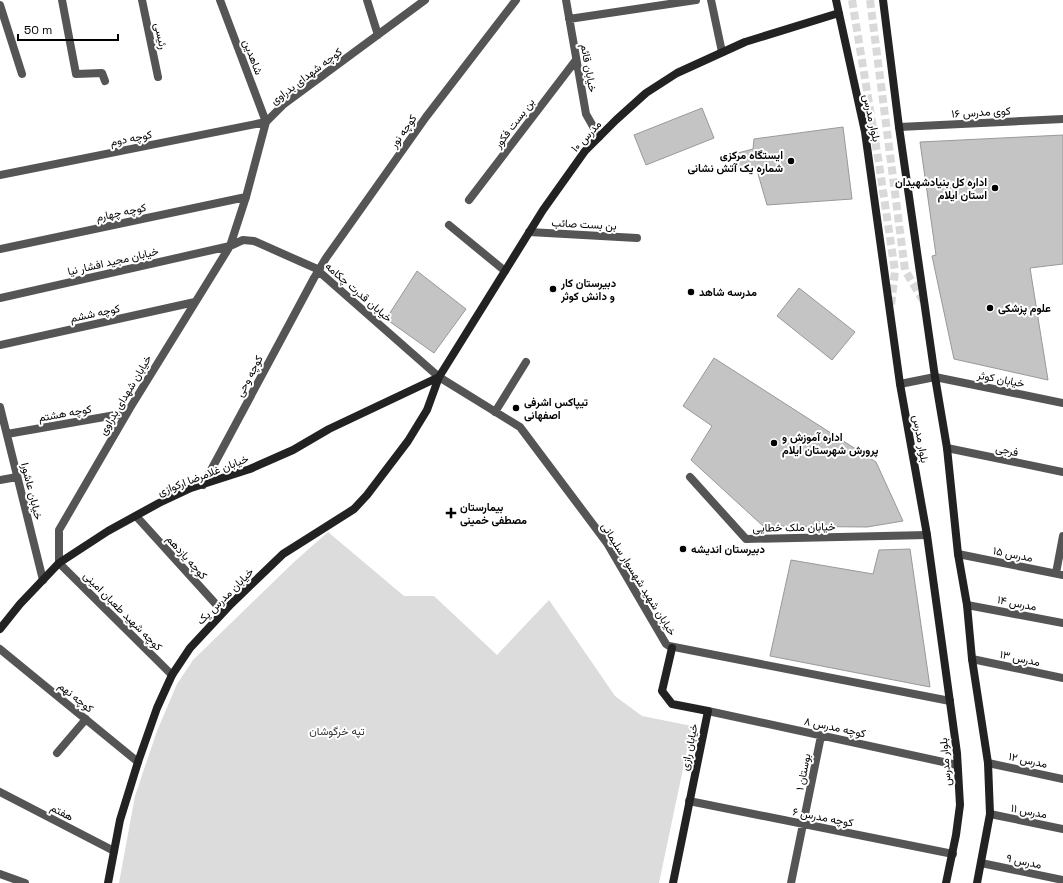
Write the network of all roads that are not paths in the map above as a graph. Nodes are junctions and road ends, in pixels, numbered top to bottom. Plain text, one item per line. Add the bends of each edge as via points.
1 (62, 0) edge
2 (142, 0) edge
3 (220, 0) edge
4 (367, 0) edge
5 (425, 0) edge
6 (516, 0) edge
7 (566, 0) edge
8 (696, 0) edge
9 (711, 0) edge
10 (836, 0) edge
11 (883, 0) edge
12 (0, 5) edge
13 (839, 13) junction
14 (569, 19) junction
15 (378, 35) junction
16 (722, 52) junction
17 (576, 60) junction
18 (22, 74) dead end
19 (158, 77) dead end
20 (105, 81) dead end
21 (1063, 119) edge
22 (266, 122) junction
23 (899, 127) junction
24 (599, 137) junction
25 (0, 175) edge
26 (246, 197) junction
27 (469, 200) dead end
28 (449, 225) dead end
29 (529, 232) junction
30 (637, 238) dead end
31 (230, 246) junction
32 (0, 248) edge
33 (319, 271) junction
34 (505, 271) junction
35 (314, 278) joint
36 (0, 298) edge
37 (195, 302) junction
38 (0, 344) edge
39 (526, 362) dead end
40 (439, 377) junction
41 (935, 377) junction
42 (900, 384) junction
43 (1063, 403) edge
44 (0, 407) edge
45 (495, 412) junction
46 (127, 413) junction
47 (1, 416) edge
48 (7, 434) junction
49 (947, 448) junction
50 (1063, 472) edge
51 (17, 477) junction
52 (690, 477) dead end
53 (0, 480) edge
54 (203, 484) junction
55 (136, 516) junction
56 (926, 535) junction
57 (1063, 536) edge
58 (958, 554) junction
59 (59, 563) junction
60 (1059, 574) edge
61 (43, 580) junction
62 (967, 605) junction
63 (223, 612) junction
64 (1063, 623) edge
65 (0, 629) edge
66 (672, 648) junction
67 (0, 649) edge
68 (972, 659) junction
69 (172, 675) junction
70 (1063, 678) edge
71 (950, 701) junction
72 (708, 711) junction
73 (86, 719) junction
74 (821, 736) junction
75 (57, 752) dead end
76 (138, 762) junction
77 (988, 763) junction
78 (958, 765) junction
79 (1063, 779) edge
80 (0, 792) edge
81 (689, 801) junction
82 (990, 814) junction
83 (804, 824) junction
84 (1063, 829) edge
85 (114, 851) junction
86 (953, 854) junction
87 (981, 863) junction
88 (0, 874) edge
89 (1063, 880) edge
90 (26, 883) edge
91 (108, 883) edge
92 (672, 883) edge
93 (792, 883) edge
94 (946, 883) edge
95 (978, 883) edge

1 - 20 street via 76,74 102,73
2 - 19 street, رئیسی
3 - 22 street, شاهدین
4 - 15 street
5 - 15 street, کوچه شهدای بدراوی
6 - 33 street, کوچه نور via 426,118
7 - 14 street, خیابان قائم
8 - 14 street
9 - 16 street
10 - 13 street, بلوار مدرس
11 - 23 street
12 - 18 street
13 - 16 street, مدرس ۱۰ via 744,42
13 - 42 street, بلوار مدرس via 865,132
14 - 17 street, خیابان قائم
15 - 22 street, کوچه شهدای بدراوی via 284,104
16 - 24 street, مدرس ۱۰ via 677,73 646,93
17 - 24 street, خیابان قائم via 586,114
17 - 27 street, بن بست فکور
21 - 23 street, کوی مدرس ۱۶
22 - 25 street, کوچه دوم
22 - 26 street
23 - 41 street
24 - 29 street, مدرس ۱۰ via 585,151
26 - 31 street
26 - 32 street, کوچه چهارم
28 - 34 street
29 - 30 street, بن بست صائب
29 - 34 street, مدرس ۱۰
31 - 33 street, خیابان قدرت چکامه via 243,240 254,241
31 - 36 street, خیابان مجید افشار نیا
31 - 37 street, خیابان شهدای بدراوی
33 - 35 street, کوچه نور
33 - 40 street, خیابان قدرت چکامه
34 - 40 street, مدرس ۱۰
35 - 54 street, کوچه وحی
37 - 38 street, کوچه ششم
37 - 46 street, خیابان شهدای بدراوی
39 - 45 street
40 - 45 street, خیابان شهید شهسوار سلیمانی
40 - 54 street, خیابان غلامرضا ارکوازی via 329,429 292,450 250,469
40 - 63 street, خیابان مدرس یک via 428,410 367,495 354,509 283,554
41 - 42 street
41 - 43 street, خیابان کوثر
41 - 49 street
42 - 56 street, بلوار مدرس
44 - 47 street, خیابان عاشورا
45 - 66 street, خیابان شهید شهسوار سلیمانی via 520,427 607,543 666,644
46 - 48 street, کوچه هشتم
46 - 59 street, خیابان شهدای بدراوی via 59,530
47 - 48 street, خیابان عاشورا
48 - 51 street, خیابان عاشورا
49 - 50 street, فرجی
49 - 58 street
51 - 53 street
51 - 61 street, خیابان عاشورا
52 - 56 street, خیابان ملک خطایی via 746,539
54 - 55 street, خیابان غلامرضا ارکوازی
55 - 59 street, خیابان غلامرضا ارکوازی
55 - 63 street, کوچه یازدهم
56 - 71 street, بلوار مدرس
57 - 60 street
58 - 60 street, مدرس ۱۵
58 - 62 street
59 - 61 street, خیابان غلامرضا ارکوازی
59 - 69 street, کوچه شهید طعبان امینی
61 - 65 street, خیابان غلامرضا ارکوازی
62 - 64 street, مدرس ۱۴
62 - 68 street
63 - 69 street, خیابان مدرس یک via 190,648
66 - 71 street, خیابان شهید شهسوار سلیمانی
66 - 72 street, خیابان رازی via 662,691 672,704
67 - 73 street, کوچه نهم
68 - 70 street, مدرس ۱۳
68 - 77 street
69 - 76 street, خیابان مدرس یک
71 - 78 street, بلوار مدرس
72 - 74 street, کوچه مدرس ۸
72 - 81 street, خیابان رازی
73 - 75 street
73 - 76 street, کوچه نهم
74 - 78 street, کوچه مدرس ۸
74 - 83 street, بوستان ۱
76 - 85 street, خیابان مدرس یک via 120,820
77 - 79 street, مدرس ۱۲
77 - 82 street
78 - 86 street, بلوار مدرس via 960,805
80 - 85 street, هفتم
81 - 83 street, کوچه مدرس ۶
81 - 92 street, خیابان رازی
82 - 84 street, مدرس ۱۱
82 - 87 street
83 - 86 street, کوچه مدرس ۶
83 - 93 street, بوستان ۱
85 - 91 street, خیابان مدرس یک
86 - 94 street, بلوار مدرس
87 - 89 street, مدرس ۹
87 - 95 street
88 - 90 street

